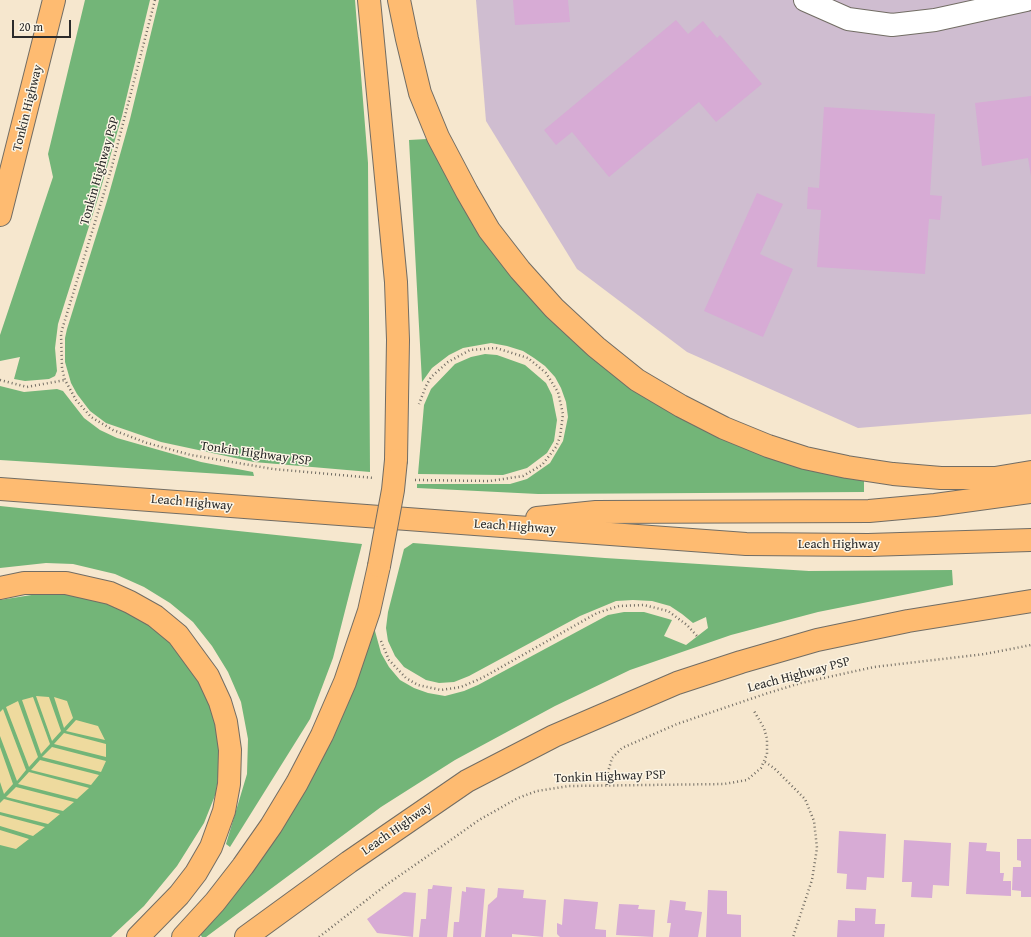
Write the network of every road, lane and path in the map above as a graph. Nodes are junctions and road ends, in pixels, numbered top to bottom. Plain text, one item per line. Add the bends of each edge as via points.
1 (54, 0) edge
2 (155, 0) edge
3 (369, 0) edge
4 (399, 0) edge
5 (805, 0) edge
6 (1026, 0) edge
7 (0, 215) edge
8 (0, 380) edge
9 (65, 380) junction
10 (419, 405) dead end
11 (1031, 472) edge
12 (382, 478) dead end
13 (410, 480) dead end
14 (0, 489) edge
15 (1031, 492) edge
16 (474, 524) junction
17 (1031, 540) edge
18 (0, 588) edge
19 (1031, 600) edge
20 (697, 636) dead end
21 (380, 637) dead end
22 (1031, 645) edge
23 (754, 711) dead end
24 (764, 762) junction
25 (607, 785) junction
26 (349, 862) junction
27 (138, 937) edge
28 (183, 937) edge
29 (246, 937) edge
30 (271, 937) edge
31 (318, 937) edge
32 (793, 937) edge

1 - 7 highway, Tonkin Highway
2 - 9 path, Tonkin Highway PSP via 111,170 61,333
3 - 28 highway, bridge via 396,282 398,340 396,460 379,566 369,611 345,682 322,735 271,826 215,902
4 - 11 highway via 406,39 423,100 438,137 489,230 554,308 637,380 724,428 805,458 847,467 941,478 995,478
5 - 6 street via 848,19 892,25 935,20
8 - 9 path via 27,387
9 - 12 path, Tonkin Highway PSP via 76,400 91,417 113,430 147,443 190,455 273,469
10 - 13 path via 431,377 448,362 470,350 496,348 528,358 546,373 558,392 563,414 562,428 556,447 542,465 523,476 490,481
14 - 16 highway, Leach Highway
15 - 16 highway via 869,511 596,512
16 - 17 highway, Leach Highway via 746,544 868,545
18 - 27 highway via 24,583 66,583 110,593 130,602 155,616 178,635 208,676 220,702 230,750 229,784 211,847 179,895
19 - 26 highway, Leach Highway via 817,640 678,683 554,736 467,781
20 - 21 path via 668,611 644,605 619,606 596,614 482,678 461,687 441,690 406,678 389,660
22 - 25 path, Leach Highway PSP via 985,654 874,667 768,693 677,724 622,748 612,758
23 - 24 path via 767,739
24 - 25 path, Tonkin Highway PSP via 755,775 738,782
24 - 32 path via 774,768 805,799 814,821 817,848 812,880
25 - 31 path, Tonkin Highway PSP via 569,786 537,791 518,798 479,820 386,885
26 - 29 highway
26 - 30 highway

